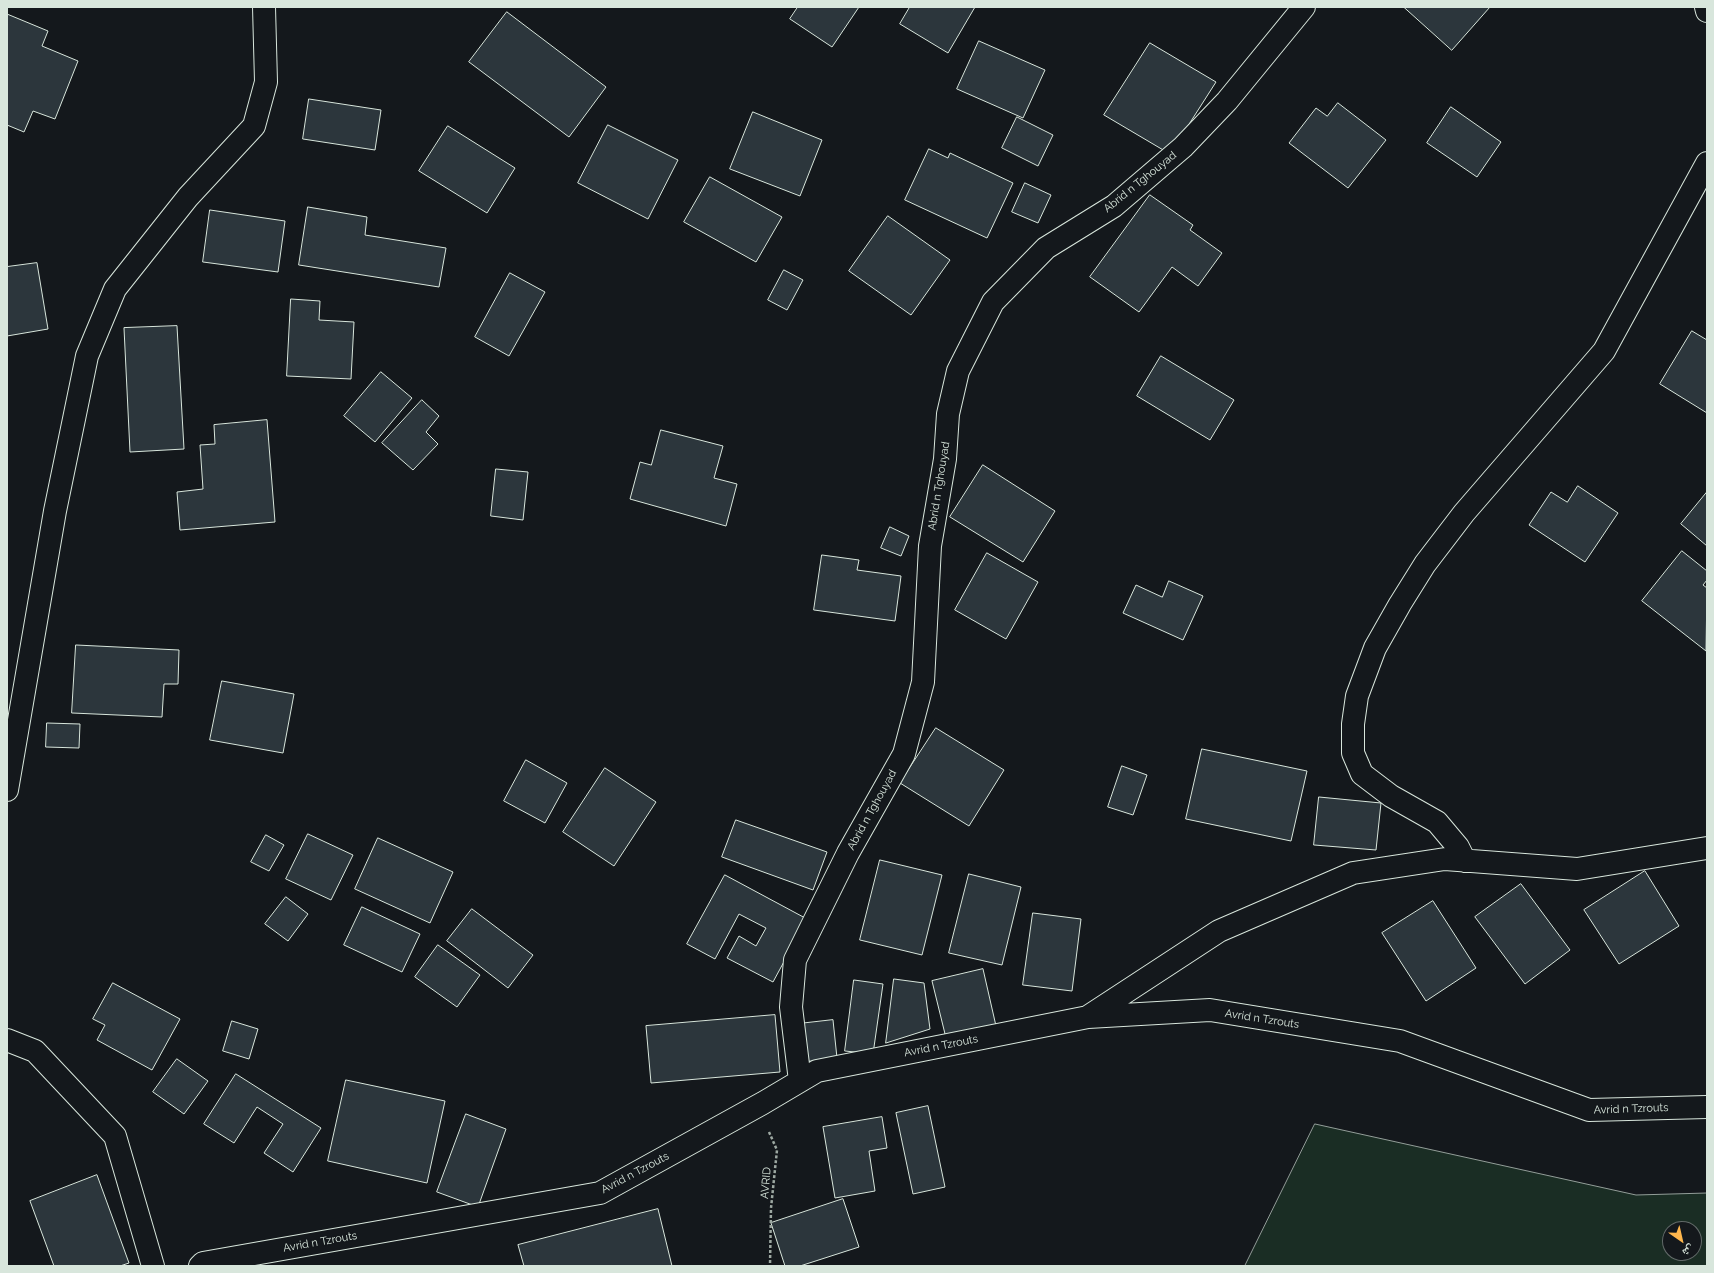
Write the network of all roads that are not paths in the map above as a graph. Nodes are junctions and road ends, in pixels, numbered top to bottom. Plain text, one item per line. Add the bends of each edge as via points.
1 (264, 7) edge
2 (1304, 7) edge
3 (1706, 7) edge
4 (1707, 11) edge
5 (1707, 163) edge
6 (7, 790) edge
7 (1707, 848) edge
8 (1465, 861) junction
9 (1088, 1017) junction
10 (7, 1040) edge
11 (800, 1080) junction
12 (1707, 1107) edge
13 (153, 1266) edge
14 (200, 1266) edge

1 - 6 street via 266,82 254,126 188,197 115,289 87,356 55,511
2 - 11 street, Abrid n Tghouyad via 1227,101 1183,147 1114,206 1046,248 993,302 958,371 948,414 945,459 930,546 923,682 904,754 848,853 796,960 791,1007
3 - 4 street
5 - 8 street via 1604,351 1464,513 1425,564 1375,648 1357,696 1352,724 1353,753 1362,774 1391,796 1437,822 1458,847
7 - 8 street via 1577,869
8 - 9 street via 1445,860 1353,873 1219,931
9 - 11 street, Avrid n Tzrouts via 817,1070
9 - 12 street, Avrid n Tzrouts via 1210,1010 1400,1041 1589,1110
10 - 13 street via 34,1051 114,1136
11 - 14 street, Avrid n Tzrouts via 600,1193 203,1263

